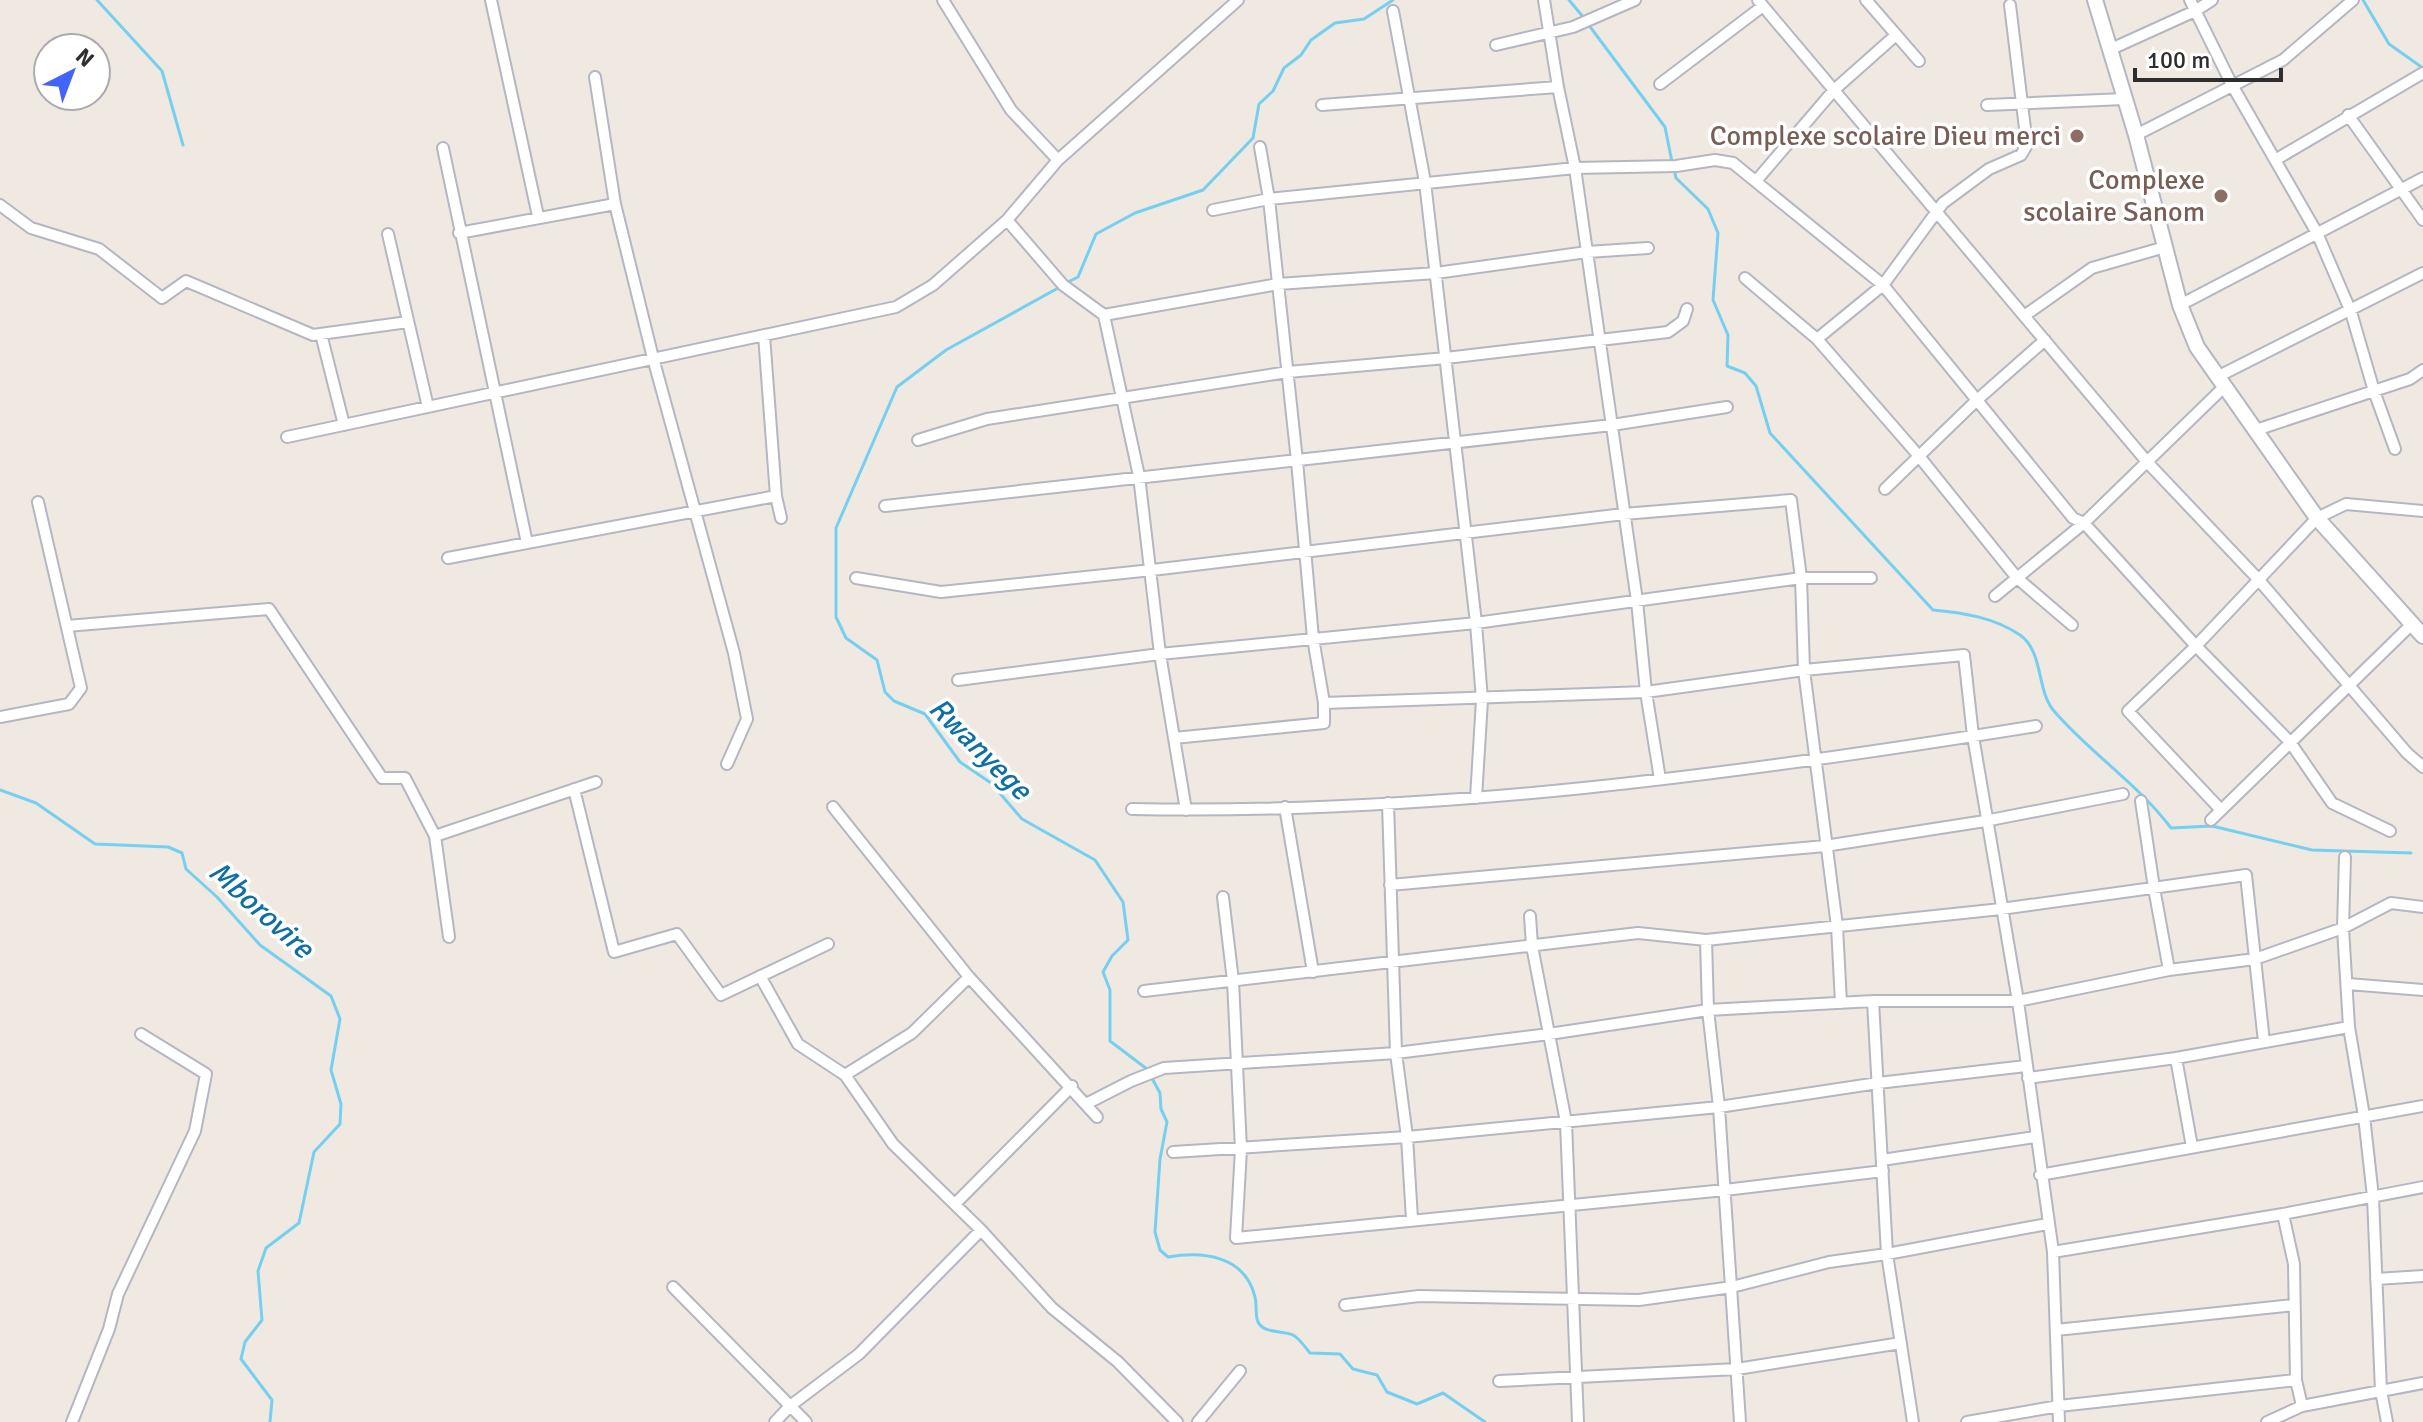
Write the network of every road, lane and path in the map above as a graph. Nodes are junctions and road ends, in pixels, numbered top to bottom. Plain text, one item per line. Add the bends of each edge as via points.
1 (491, 0) edge
2 (943, 0) edge
3 (1238, 0) edge
4 (1544, 0) edge
5 (1635, 0) edge
6 (1866, 0) edge
7 (2095, 0) edge
8 (2190, 0) edge
9 (2212, 0) edge
10 (2353, 0) edge
11 (1760, 3) edge
12 (2010, 5) dead end
13 (1393, 11) dead end
14 (2195, 11) junction
15 (1549, 33) junction
16 (1896, 35) junction
17 (1496, 45) dead end
18 (2109, 50) junction
19 (1919, 61) dead end
20 (2423, 73) edge
21 (595, 77) dead end
22 (1660, 84) dead end
23 (2232, 85) junction
24 (1558, 87) junction
25 (1834, 90) junction
26 (1409, 99) junction
27 (2124, 99) junction
28 (2020, 103) junction
29 (1322, 105) dead end
30 (1987, 105) dead end
31 (2348, 115) junction
32 (2136, 135) junction
33 (1260, 147) dead end
34 (443, 148) dead end
35 (1058, 160) junction
36 (2275, 160) junction
37 (1575, 168) junction
38 (2423, 178) edge
39 (1756, 181) junction
40 (1425, 182) junction
41 (2401, 190) junction
42 (1269, 199) junction
43 (615, 204) junction
44 (0, 205) edge
45 (1213, 210) dead end
46 (1937, 212) junction
47 (538, 216) junction
48 (1007, 220) junction
49 (2423, 220) edge
50 (459, 233) junction
51 (2317, 233) junction
52 (388, 234) dead end
53 (2165, 247) junction
54 (1648, 248) dead end
55 (1587, 252) junction
56 (1436, 273) junction
57 (2423, 273) edge
58 (1745, 278) dead end
59 (1278, 284) junction
60 (1883, 285) junction
61 (2180, 305) junction
62 (1687, 309) dead end
63 (2351, 312) junction
64 (1104, 315) junction
65 (2024, 316) junction
66 (408, 322) junction
67 (321, 334) junction
68 (764, 335) junction
69 (1599, 339) junction
70 (1817, 339) junction
71 (2045, 340) junction
72 (653, 358) junction
73 (1446, 358) junction
74 (2423, 370) edge
75 (1288, 372) junction
76 (2221, 382) junction
77 (2374, 391) junction
78 (495, 392) junction
79 (1122, 398) junction
80 (1977, 400) junction
81 (428, 407) junction
82 (1727, 407) dead end
83 (344, 425) junction
84 (1612, 425) junction
85 (2256, 430) junction
86 (287, 437) dead end
87 (918, 440) dead end
88 (1456, 443) junction
89 (2395, 449) dead end
90 (1918, 455) junction
91 (1297, 461) junction
92 (2148, 463) junction
93 (1139, 476) junction
94 (1885, 489) dead end
95 (776, 496) junction
96 (38, 502) dead end
97 (885, 506) dead end
98 (695, 510) junction
99 (2423, 511) edge
100 (1624, 514) junction
101 (781, 518) dead end
102 (2317, 518) junction
103 (2084, 523) junction
104 (1466, 531) junction
105 (527, 543) junction
106 (1305, 551) junction
107 (448, 558) dead end
108 (1152, 570) junction
109 (856, 578) dead end
110 (1801, 578) junction
111 (1871, 578) dead end
112 (2017, 578) junction
113 (2258, 579) junction
114 (1995, 596) dead end
115 (1637, 601) junction
116 (1476, 623) junction
117 (2412, 624) junction
118 (2072, 625) dead end
119 (67, 626) junction
120 (2423, 636) edge
121 (1313, 638) junction
122 (2196, 646) junction
123 (1160, 654) junction
124 (1804, 670) junction
125 (958, 680) dead end
126 (2349, 684) junction
127 (1646, 692) junction
128 (1482, 700) junction
129 (1324, 703) junction
130 (0, 717) edge
131 (2036, 726) dead end
132 (1973, 736) junction
133 (1174, 738) junction
134 (2290, 742) junction
135 (1815, 762) junction
136 (727, 764) dead end
137 (2423, 767) edge
138 (1660, 779) junction
139 (596, 782) dead end
140 (574, 789) junction
141 (2123, 794) dead end
142 (1476, 798) junction
143 (2141, 801) dead end
144 (1388, 803) junction
145 (833, 807) dead end
146 (1285, 807) junction
147 (1132, 809) dead end
148 (1186, 810) junction
149 (2221, 810) junction
150 (2211, 820) dead end
151 (1985, 821) junction
152 (2390, 831) dead end
153 (435, 836) junction
154 (1825, 846) junction
155 (2345, 857) dead end
156 (1390, 885) junction
157 (2154, 888) junction
158 (1223, 897) dead end
159 (2423, 907) edge
160 (2001, 909) junction
161 (1530, 916) dead end
162 (1837, 926) junction
163 (2343, 928) junction
164 (449, 937) dead end
165 (1706, 940) junction
166 (828, 944) dead end
167 (1532, 946) junction
168 (2255, 959) junction
169 (1392, 964) junction
170 (2169, 970) junction
171 (1313, 972) junction
172 (760, 976) junction
173 (969, 977) junction
174 (1233, 981) junction
175 (2348, 984) junction
176 (2423, 990) edge
177 (1144, 991) dead end
178 (1873, 1001) junction
179 (2018, 1001) junction
180 (1841, 1003) junction
181 (1708, 1010) junction
182 (2349, 1027) junction
183 (141, 1034) dead end
184 (1549, 1034) junction
185 (2264, 1042) junction
186 (1396, 1053) junction
187 (2176, 1058) junction
188 (1238, 1063) junction
189 (2027, 1072) junction
190 (845, 1075) junction
191 (1878, 1083) junction
192 (1072, 1086) junction
193 (1086, 1104) junction
194 (2423, 1106) edge
195 (1719, 1107) junction
196 (2364, 1116) junction
197 (1097, 1117) dead end
198 (1566, 1122) junction
199 (1407, 1137) junction
200 (2035, 1137) junction
201 (2192, 1147) junction
202 (1241, 1149) junction
203 (1173, 1152) dead end
204 (1882, 1165) junction
205 (2040, 1175) junction
206 (2423, 1187) edge
207 (1725, 1190) junction
208 (2373, 1197) junction
209 (955, 1204) junction
210 (1569, 1204) junction
211 (2283, 1214) junction
212 (1412, 1219) junction
213 (2047, 1224) junction
214 (981, 1230) junction
215 (2053, 1252) junction
216 (1887, 1254) junction
217 (2423, 1276) edge
218 (2376, 1279) junction
219 (673, 1287) dead end
220 (1732, 1287) junction
221 (1573, 1299) junction
222 (1345, 1305) dead end
223 (2294, 1305) junction
224 (2056, 1330) junction
225 (1901, 1343) junction
226 (1737, 1369) junction
227 (1240, 1371) dead end
228 (1577, 1378) junction
229 (2296, 1380) junction
230 (1499, 1381) dead end
231 (2423, 1383) edge
232 (2381, 1391) junction
233 (790, 1406) junction
234 (2059, 1406) junction
235 (2302, 1406) junction
236 (72, 1422) edge
237 (775, 1422) edge
238 (806, 1422) edge
239 (1177, 1422) edge
240 (1198, 1422) edge
241 (1578, 1422) edge
242 (1740, 1422) edge
243 (1913, 1422) edge
244 (1967, 1422) edge
245 (2059, 1422) edge
246 (2267, 1422) edge
247 (2387, 1422) edge

1 - 47 street
2 - 35 street via 1011,110
3 - 35 street
4 - 15 street
5 - 15 street
6 - 16 street
7 - 18 street
8 - 14 street
9 - 14 street
10 - 23 street via 2283,60
11 - 22 street
11 - 25 street
12 - 28 street
13 - 26 street
14 - 18 street
14 - 23 street
15 - 17 street
15 - 24 street
16 - 19 street
16 - 25 street
18 - 27 street
20 - 31 street
21 - 43 street
23 - 32 street
23 - 36 street
24 - 26 street
24 - 37 street
25 - 39 street
25 - 46 street
26 - 29 street
26 - 40 street
27 - 28 street
27 - 32 street
28 - 30 street
28 - 46 street via 2027,145 2021,155 1989,169
31 - 36 street
31 - 41 street
32 - 53 street
33 - 42 street
34 - 50 street
35 - 48 street
36 - 51 street
37 - 39 street via 1715,160 1733,163
37 - 40 street
37 - 55 street
38 - 41 street
39 - 60 street
40 - 42 street
40 - 56 street
41 - 49 street
41 - 51 street
42 - 45 street
42 - 59 street
43 - 47 street
43 - 72 street
44 - 67 street via 31,228 99,249 162,298 186,281
46 - 60 street
46 - 65 street
47 - 50 street
48 - 64 street via 1063,285
48 - 68 street via 933,285 896,307
50 - 78 street
51 - 61 street
51 - 63 street
52 - 66 street
53 - 61 street
53 - 65 street via 2092,268
54 - 55 street
55 - 56 street
55 - 69 street
56 - 59 street
56 - 73 street
57 - 63 street
58 - 70 street
59 - 64 street
59 - 75 street
60 - 70 street
60 - 80 street
61 - 76 street via 2197,347
62 - 69 street via 1683,321 1668,332
63 - 76 street
63 - 77 street
64 - 79 street
65 - 71 street
66 - 67 street
66 - 81 street
67 - 83 street
68 - 72 street
68 - 95 street
69 - 73 street
69 - 84 street
70 - 90 street
71 - 80 street
71 - 92 street
72 - 78 street
72 - 98 street
73 - 75 street
73 - 88 street
74 - 77 street
75 - 79 street
75 - 91 street
76 - 85 street
76 - 92 street
77 - 85 street
77 - 89 street
78 - 81 street
78 - 105 street
79 - 87 street via 987,419
79 - 93 street
80 - 90 street
80 - 103 street via 2073,518
81 - 83 street
82 - 84 street
83 - 86 street
84 - 88 street
84 - 100 street
85 - 102 street
88 - 91 street
88 - 104 street
90 - 94 street
90 - 112 street
91 - 93 street
91 - 106 street
92 - 103 street
92 - 113 street
93 - 97 street
93 - 108 street
95 - 98 street
95 - 101 street
96 - 119 street
98 - 105 street
98 - 136 street via 747,719
99 - 102 street via 2346,504
100 - 104 street
100 - 110 street via 1791,500
100 - 115 street
102 - 113 street
102 - 117 street
103 - 112 street
103 - 122 street
104 - 106 street
104 - 116 street
105 - 107 street
106 - 108 street
106 - 121 street
108 - 109 street via 941,592
108 - 123 street
110 - 111 street
110 - 115 street
110 - 124 street
112 - 114 street
112 - 118 street
113 - 122 street
113 - 126 street
115 - 116 street
115 - 127 street
116 - 121 street
116 - 128 street
117 - 120 street
117 - 126 street
119 - 130 street via 81,688 69,704
119 - 153 street via 269,609 382,778 405,778
121 - 123 street
121 - 129 street
122 - 134 street
122 - 149 street via 2128,711
123 - 125 street
123 - 133 street
124 - 127 street
124 - 132 street via 1964,655
124 - 135 street
126 - 134 street
126 - 137 street
127 - 128 street
127 - 138 street
128 - 129 street
128 - 142 street
129 - 133 street via 1324,723
131 - 132 street
132 - 135 street
132 - 151 street
133 - 148 street
134 - 149 street
134 - 152 street via 2332,803
135 - 138 street
135 - 154 street
138 - 142 street
139 - 140 street
140 - 153 street
140 - 172 street via 614,952 677,934 721,995
141 - 151 street
142 - 144 street
143 - 157 street
144 - 146 street
144 - 156 street
145 - 173 street
146 - 148 street
146 - 171 street
147 - 148 street
149 - 150 street
151 - 154 street
151 - 160 street
153 - 164 street
154 - 156 street
154 - 162 street
155 - 163 street
156 - 169 street
157 - 160 street
157 - 168 street via 2246,875
157 - 170 street
158 - 174 street
159 - 163 street via 2391,903
160 - 162 street
160 - 179 street
161 - 167 street
162 - 165 street
162 - 180 street
163 - 168 street
163 - 175 street
165 - 167 street via 1638,933
165 - 181 street
166 - 172 street
167 - 169 street
167 - 184 street
168 - 170 street
168 - 185 street
169 - 171 street
169 - 186 street
170 - 179 street
171 - 174 street
172 - 190 street via 798,1044
173 - 190 street via 912,1033
173 - 192 street
174 - 177 street
174 - 188 street
175 - 176 street
175 - 182 street
178 - 179 street
178 - 180 street
178 - 191 street
179 - 189 street
180 - 181 street
181 - 184 street
181 - 195 street
182 - 185 street
182 - 196 street
183 - 236 street via 206,1074 195,1131 118,1294
184 - 186 street
184 - 198 street
185 - 187 street
186 - 188 street
186 - 199 street
187 - 189 street
187 - 201 street
188 - 193 street via 1164,1068
188 - 202 street
189 - 191 street
189 - 200 street
190 - 209 street via 893,1144
191 - 195 street
191 - 204 street
192 - 193 street
192 - 209 street
193 - 197 street
194 - 196 street
195 - 198 street
195 - 207 street
196 - 201 street
196 - 208 street
198 - 199 street
198 - 210 street
199 - 202 street
199 - 212 street
200 - 204 street
200 - 205 street
201 - 205 street
202 - 203 street
202 - 212 street via 1236,1238
204 - 207 street
204 - 216 street
205 - 213 street
206 - 208 street
207 - 210 street
207 - 220 street
208 - 211 street
208 - 218 street
209 - 214 street
210 - 212 street
210 - 221 street
211 - 215 street
211 - 223 street via 2294,1264
213 - 215 street
213 - 216 street
214 - 233 street via 859,1354
214 - 239 street via 1052,1308 1118,1362
215 - 224 street
216 - 220 street via 1829,1262
216 - 225 street
217 - 218 street
218 - 232 street
219 - 233 street
220 - 221 street via 1639,1300
220 - 226 street
221 - 222 street via 1419,1296
221 - 228 street
223 - 224 street
223 - 229 street
224 - 234 street
225 - 226 street
225 - 243 street
226 - 228 street
226 - 242 street
227 - 240 street
228 - 230 street
228 - 241 street
229 - 234 street
229 - 235 street
231 - 232 street
232 - 235 street
232 - 247 street
233 - 237 street
233 - 238 street
234 - 244 street
234 - 245 street
235 - 246 street

